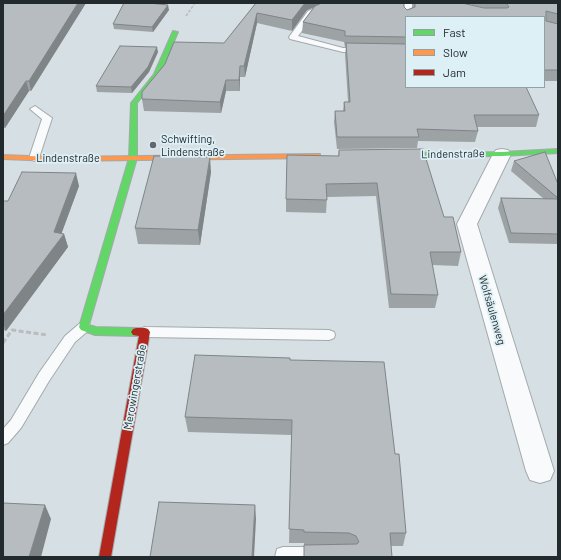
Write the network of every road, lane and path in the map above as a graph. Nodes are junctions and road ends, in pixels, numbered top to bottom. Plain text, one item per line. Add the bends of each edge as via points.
1 (324, 3) edge
2 (408, 3) edge
3 (408, 16) edge
4 (175, 32) dead end
5 (366, 50) edge
6 (35, 109) dead end
7 (558, 151) edge
8 (502, 154) junction
9 (382, 155) edge
10 (326, 156) edge
11 (3, 157) edge
12 (34, 158) junction
13 (132, 158) junction
14 (84, 326) junction
15 (145, 332) junction
16 (329, 335) dead end
17 (3, 343) edge
18 (3, 439) edge
19 (540, 471) dead end
20 (339, 556) edge
21 (105, 557) edge
22 (283, 557) edge

1 - 5 lane via 321,9 311,13 293,37 343,50
2 - 3 lane
4 - 13 street via 157,74 134,103
6 - 12 lane via 47,118
7 - 8 street, Lindenstraße
8 - 9 street, Lindenstraße
8 - 19 street, Wolfsäulenweg via 467,224
10 - 13 street, Lindenstraße
11 - 12 street, Lindenstraße
12 - 13 street, Lindenstraße
13 - 14 street
14 - 15 street, Merowingerstraße via 95,331
14 - 17 path via 55,336 12,330
14 - 18 lane via 70,339 16,424
15 - 16 lane
15 - 21 street, Merowingerstraße
20 - 22 lane via 284,554

